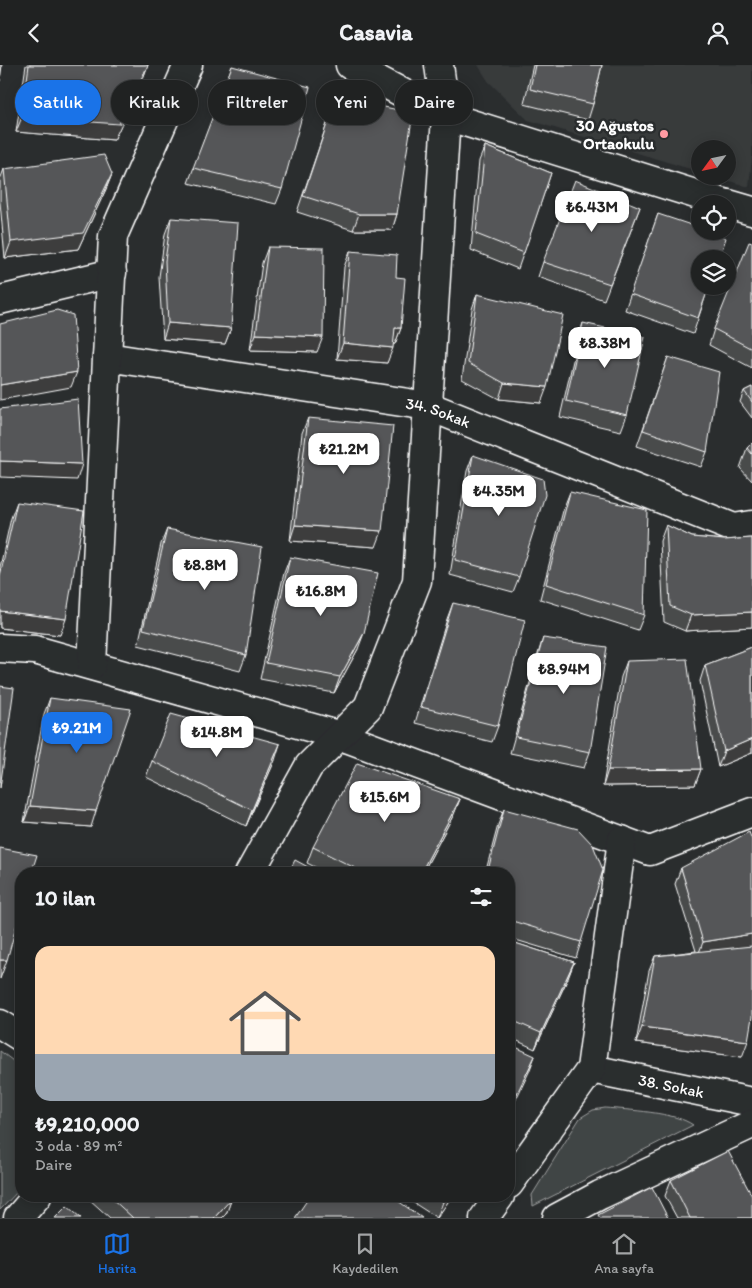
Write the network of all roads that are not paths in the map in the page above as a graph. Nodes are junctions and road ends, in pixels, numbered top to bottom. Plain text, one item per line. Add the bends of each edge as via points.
1 (188, 65) edge
2 (350, 65) edge
3 (439, 65) edge
4 (441, 80) edge
5 (395, 89) edge
6 (473, 124) edge
7 (445, 125) edge
8 (698, 195) edge
9 (736, 207) edge
10 (752, 211) edge
11 (112, 273) junction
12 (0, 300) edge
13 (107, 357) junction
14 (428, 406) junction
15 (752, 525) edge
16 (0, 648) edge
17 (92, 665) junction
18 (341, 736) junction
19 (752, 812) edge
20 (622, 840) junction
21 (253, 867) edge
22 (0, 1024) edge
23 (15, 1033) edge
24 (591, 1069) junction
25 (752, 1102) edge
26 (752, 1124) edge
27 (515, 1176) edge
28 (33, 1202) edge
29 (496, 1202) edge
30 (18, 1218) edge
31 (484, 1218) edge
32 (557, 1218) edge

1 - 11 street via 113,236
2 - 5 street
3 - 4 street
6 - 8 street
7 - 14 street
9 - 10 street
11 - 12 street
11 - 13 street
13 - 14 street, 34. Sokak
13 - 17 street
14 - 15 street, 34. Sokak via 734,528
14 - 18 street via 417,581 368,707
16 - 17 street via 34,650
17 - 18 street
18 - 20 street
18 - 21 street via 310,766
19 - 20 street via 650,851
20 - 24 street
22 - 23 street
24 - 25 street, 38. Sokak
24 - 27 street
26 - 32 street
28 - 30 street
29 - 31 street

